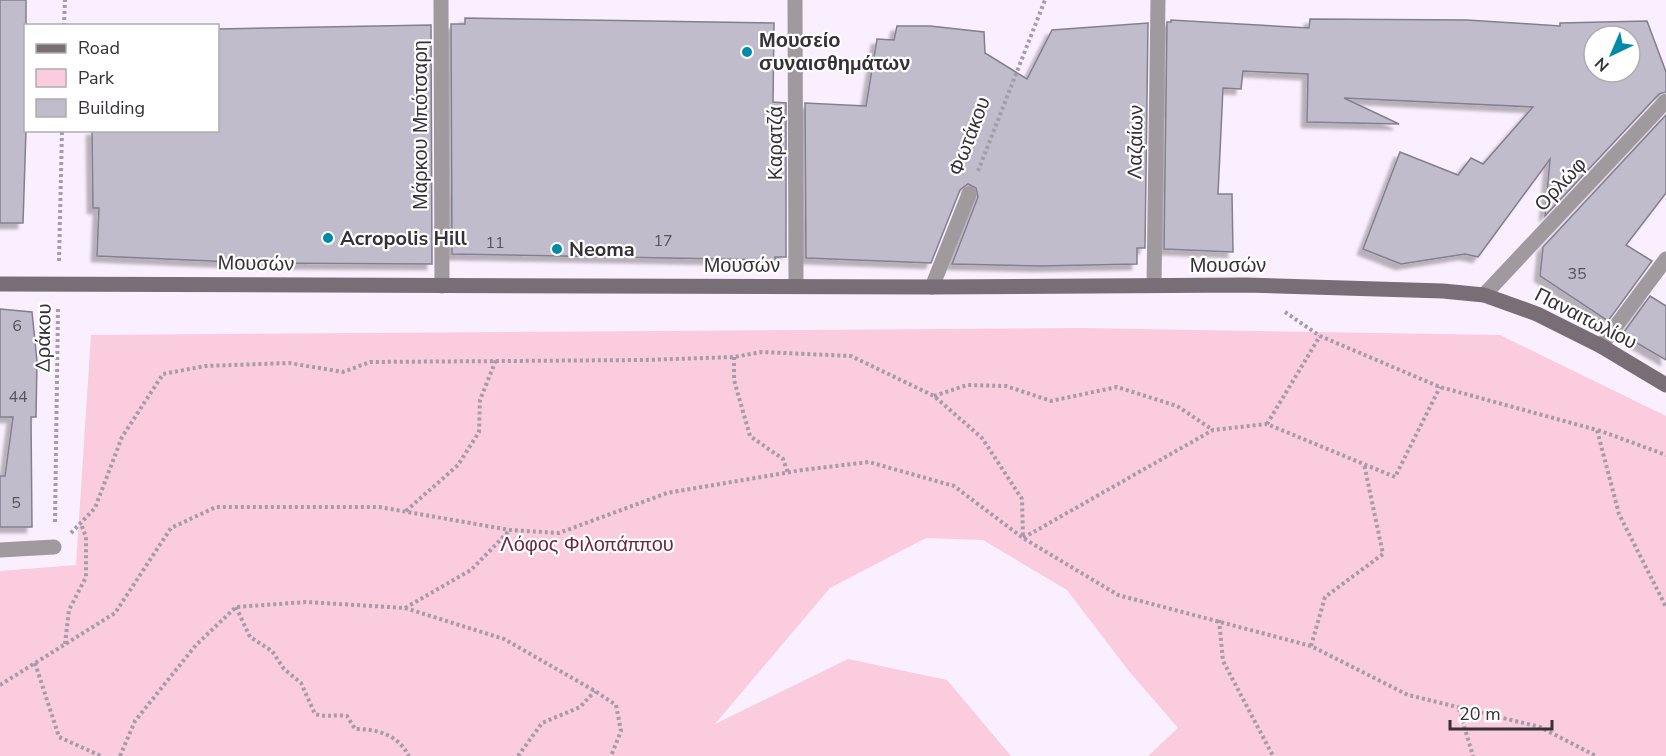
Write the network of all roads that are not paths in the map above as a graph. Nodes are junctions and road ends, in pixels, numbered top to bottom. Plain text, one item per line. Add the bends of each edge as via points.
1 (441, 0) edge
2 (795, 0) edge
3 (1158, 0) edge
4 (1666, 101) edge
5 (969, 194) road end
6 (1666, 259) edge
7 (0, 284) edge
8 (796, 285) junction
9 (1154, 285) junction
10 (442, 286) junction
11 (932, 287) junction
12 (1484, 296) junction
13 (1601, 346) junction
14 (1666, 385) edge
15 (54, 547) road end
16 (0, 550) edge

1 - 10 street, Μάρκου Μπότσαρη
2 - 8 street, Καρατζά
3 - 9 street, Λαζαίων
4 - 12 street, Ορλώφ
5 - 11 street, Φωτάκου
6 - 13 street
7 - 10 street, Μουσών
8 - 10 street, Μουσών
8 - 11 street, Μουσών
9 - 11 street, Μουσών
9 - 12 street, Μουσών via 1443,291
12 - 13 street, Παναιτωλίου via 1537,315
13 - 14 street, Παναιτωλίου
15 - 16 street

